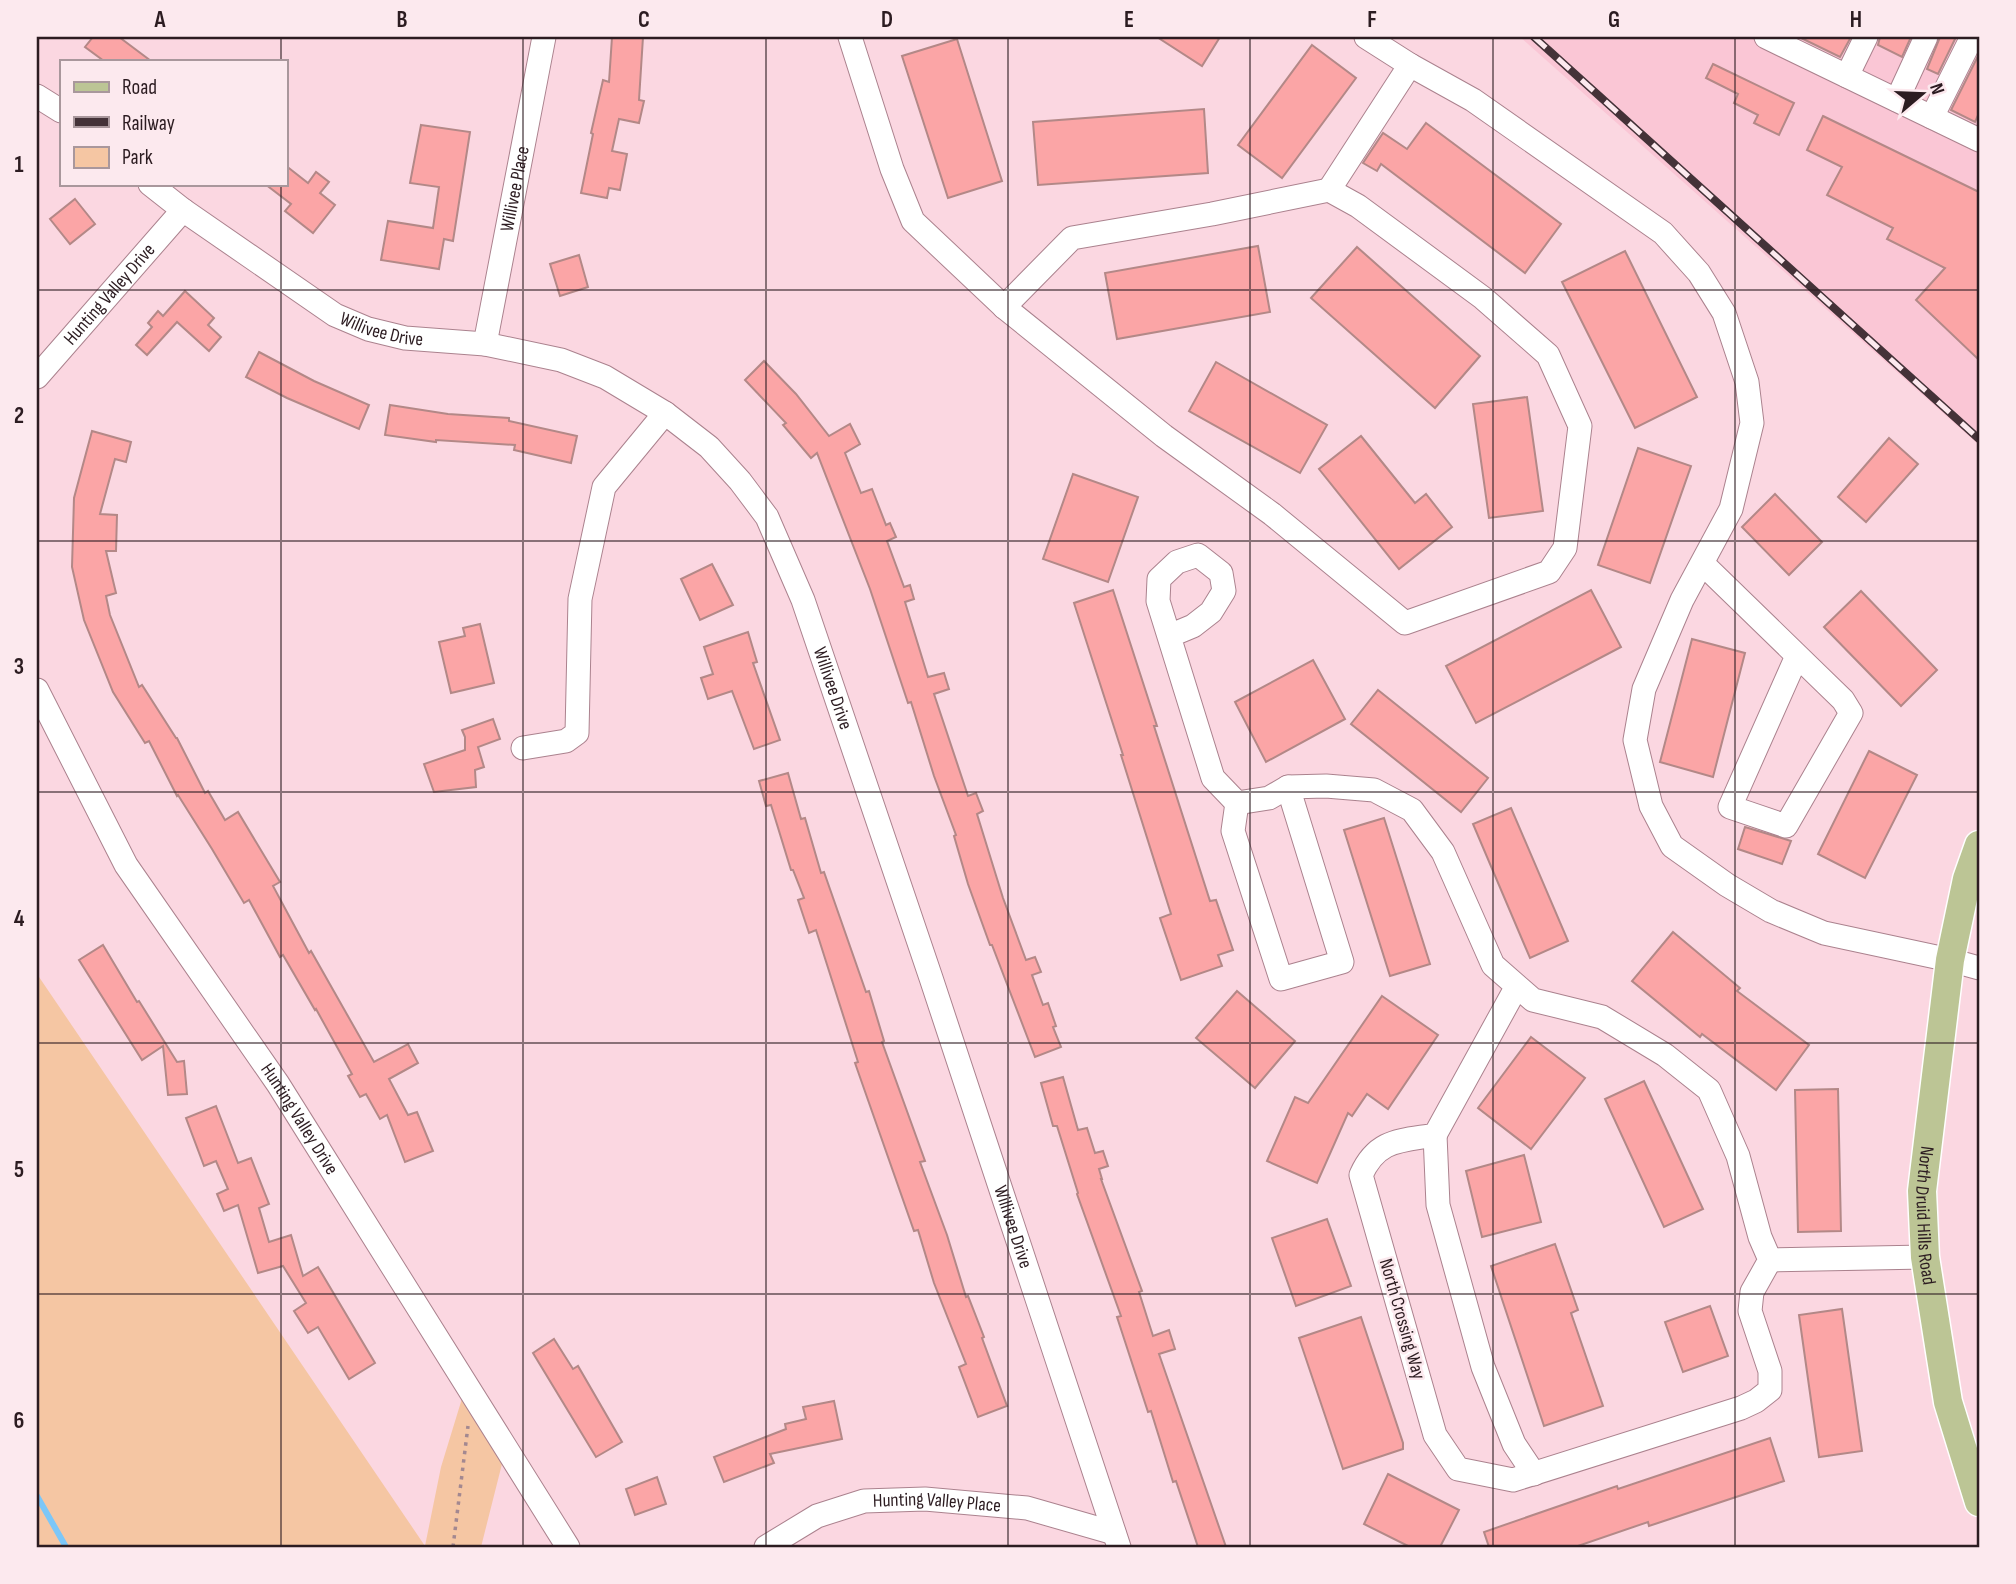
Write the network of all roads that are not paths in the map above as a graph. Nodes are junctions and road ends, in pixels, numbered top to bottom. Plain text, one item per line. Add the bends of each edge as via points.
1 (544, 37) edge
2 (850, 37) edge
3 (1366, 37) edge
4 (1766, 37) edge
5 (1866, 37) edge
6 (1926, 37) edge
7 (1972, 37) edge
8 (1806, 45) edge
9 (1410, 65) junction
10 (1847, 76) junction
11 (37, 96) edge
12 (1897, 100) junction
13 (60, 110) edge
14 (1932, 117) junction
15 (1978, 137) edge
16 (153, 186) edge
17 (1329, 190) junction
18 (183, 210) junction
19 (1004, 307) junction
20 (485, 344) junction
21 (37, 377) edge
22 (665, 413) junction
23 (1703, 564) junction
24 (1168, 636) dead end
25 (1797, 656) junction
26 (37, 690) edge
27 (523, 748) dead end
28 (1288, 787) junction
29 (1237, 803) junction
30 (1979, 845) edge
31 (1950, 960) junction
32 (1979, 968) edge
33 (1517, 986) junction
34 (1435, 1135) junction
35 (1925, 1257) junction
36 (1770, 1260) junction
37 (1534, 1474) junction
38 (1979, 1502) edge
39 (1116, 1540) edge
40 (568, 1547) edge
41 (766, 1547) edge

1 - 20 street, Willivee Place
2 - 19 street via 913,220
3 - 9 street
4 - 8 street
5 - 10 street
6 - 12 street
7 - 14 street
8 - 10 street
9 - 17 street
9 - 23 street via 1473,100 1663,233 1699,273 1724,313 1747,382 1752,423 1731,509
10 - 12 street
11 - 13 street
12 - 14 street
14 - 15 street
16 - 18 street, Willivee Drive
17 - 19 street via 1072,238
17 - 19 street via 1358,206 1483,298 1548,355 1580,426 1565,548 1549,572 1405,623
18 - 20 street, Willivee Drive via 335,315 405,338
18 - 21 street, Hunting Valley Drive
20 - 22 street, Willivee Drive via 594,372
22 - 27 street via 604,487 580,599 577,733 566,741
22 - 39 street, Willivee Drive via 709,447 740,481 767,517 789,565
23 - 25 street
23 - 31 street via 1682,600 1644,689 1635,740 1651,806 1672,846 1727,886 1824,933
24 - 29 street via 1213,778
25 - 25 street via 1851,713 1786,826 1730,807
26 - 40 street, Hunting Valley Drive via 126,864 278,1084
28 - 29 street via 1269,798
28 - 29 street via 1342,962 1281,979 1233,831
28 - 33 street via 1374,790 1412,810 1443,852 1493,965
30 - 31 main road, North Druid Hills Road
31 - 32 street
31 - 35 main road, North Druid Hills Road via 1922,1191
33 - 34 street
33 - 36 street via 1533,1000 1602,1017 1665,1055 1709,1090 1738,1156
34 - 37 street via 1437,1205 1483,1367 1514,1444
34 - 37 street, North Crossing Way via 1391,1143 1367,1160 1361,1175 1435,1434 1458,1469 1513,1480
35 - 36 street
35 - 38 main road, North Druid Hills Road via 1948,1402
36 - 37 street, North Crossing Way via 1752,1292 1750,1311 1770,1371 1770,1390 1741,1408
39 - 41 street, Hunting Valley Place via 1027,1508 925,1499 864,1501 817,1516

